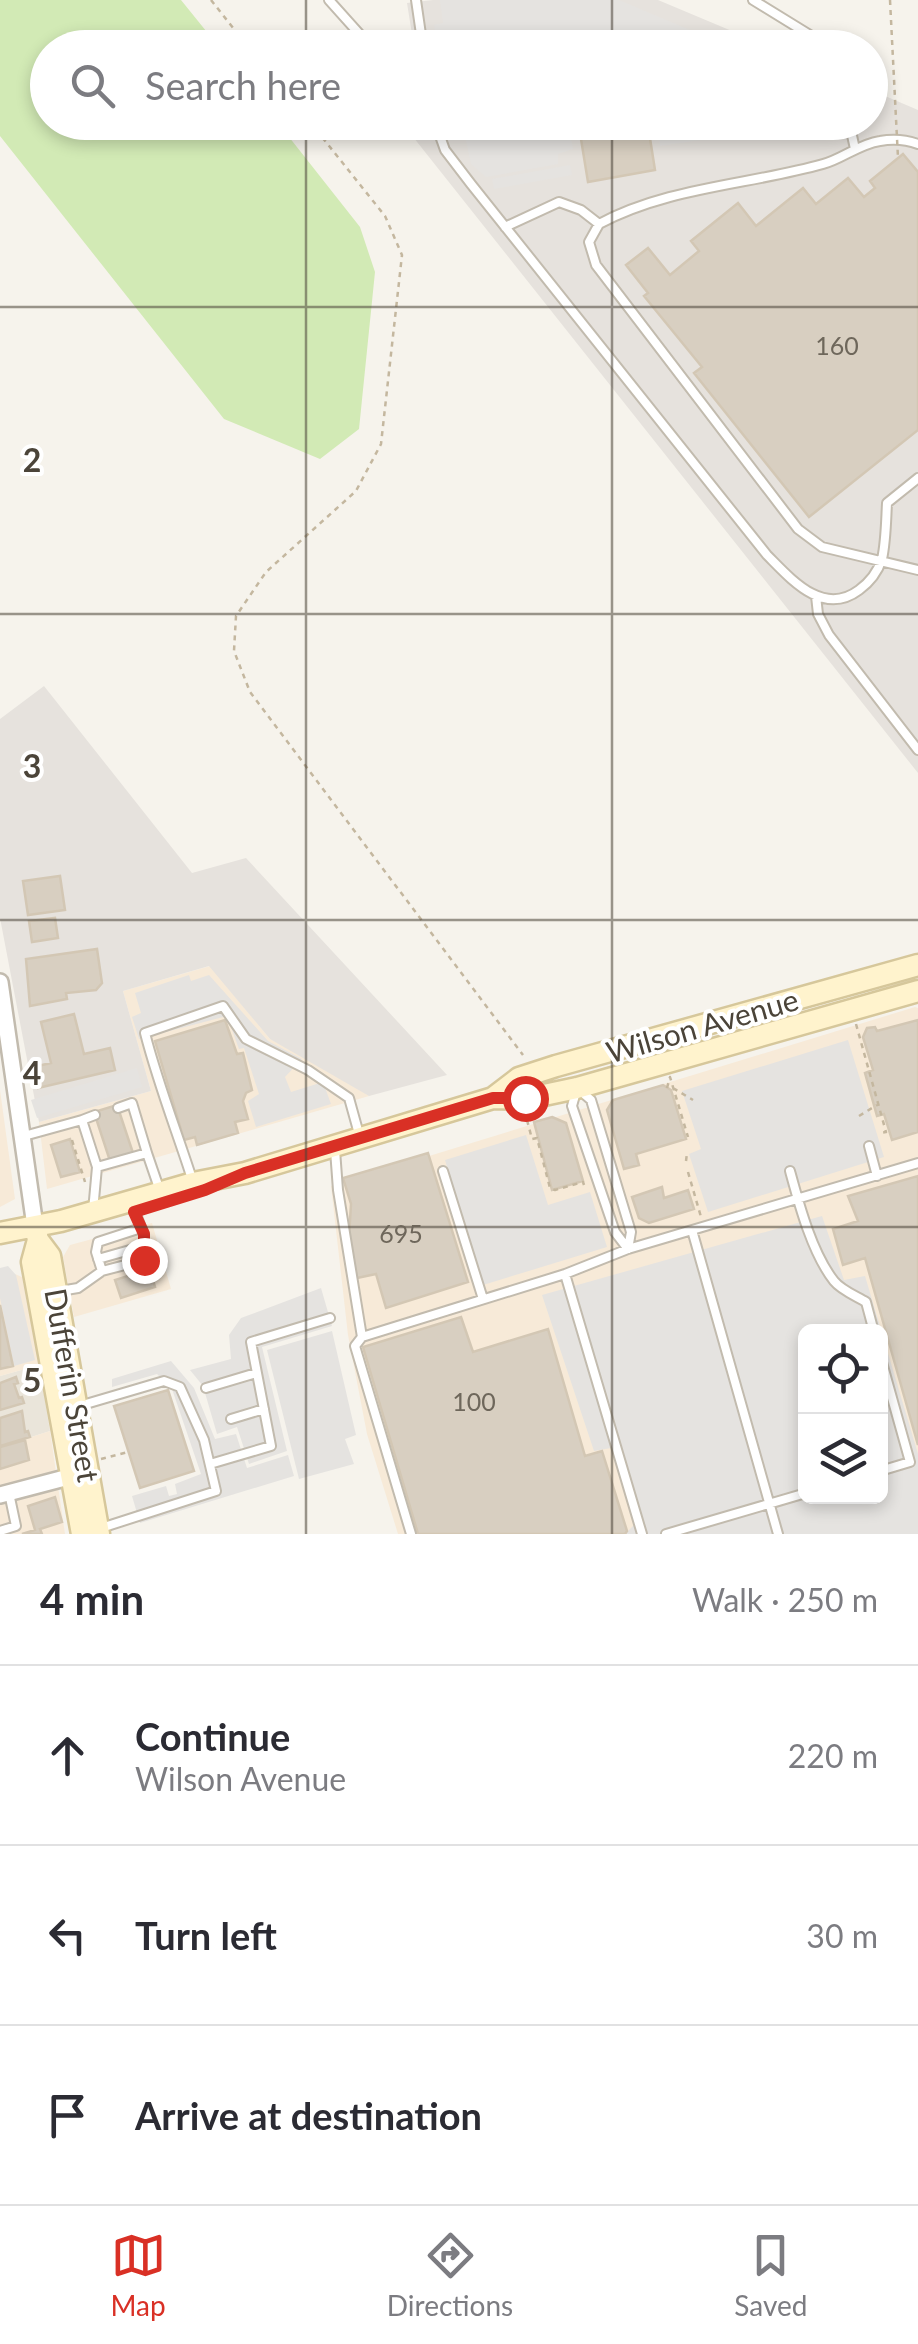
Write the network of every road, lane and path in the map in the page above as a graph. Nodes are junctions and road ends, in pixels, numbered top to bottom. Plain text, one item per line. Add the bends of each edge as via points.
1 (211, 0) edge
2 (329, 0) edge
3 (416, 0) edge
4 (754, 0) edge
5 (890, 0) edge
6 (235, 30) edge
7 (356, 30) edge
8 (420, 30) edge
9 (802, 30) edge
10 (324, 140) edge
11 (441, 140) edge
12 (854, 140) edge
13 (918, 144) edge
14 (856, 149) junction
15 (898, 158) dead end
16 (599, 224) junction
17 (505, 227) junction
18 (918, 478) edge
19 (882, 559) junction
20 (918, 570) edge
21 (816, 596) junction
22 (918, 750) edge
23 (918, 965) edge
24 (0, 984) edge
25 (918, 991) edge
26 (856, 1024) dead end
27 (859, 1031) junction
28 (864, 1034) dead end
29 (5, 1054) edge
30 (522, 1055) dead end
31 (569, 1062) junction
32 (577, 1088) junction
33 (667, 1088) dead end
34 (673, 1088) junction
35 (493, 1098) junction
36 (693, 1100) dead end
37 (878, 1104) junction
38 (118, 1108) dead end
39 (96, 1116) dead end
40 (859, 1116) dead end
41 (136, 1117) junction
42 (82, 1120) junction
43 (527, 1120) dead end
44 (122, 1121) dead end
45 (100, 1128) dead end
46 (86, 1132) junction
47 (880, 1133) dead end
48 (142, 1136) junction
49 (22, 1137) junction
50 (688, 1137) dead end
51 (361, 1138) junction
52 (532, 1139) junction
53 (72, 1140) dead end
54 (128, 1140) dead end
55 (526, 1145) dead end
56 (106, 1146) dead end
57 (334, 1146) junction
58 (869, 1146) dead end
59 (92, 1150) junction
60 (147, 1153) junction
61 (686, 1153) dead end
62 (686, 1161) dead end
63 (918, 1163) edge
64 (98, 1167) junction
65 (443, 1171) dead end
66 (790, 1171) dead end
67 (688, 1172) dead end
68 (245, 1173) junction
69 (877, 1176) junction
70 (193, 1182) junction
71 (86, 1185) dead end
72 (584, 1185) dead end
73 (160, 1191) junction
74 (797, 1198) junction
75 (93, 1211) junction
76 (701, 1217) dead end
77 (138, 1220) junction
78 (692, 1230) junction
79 (37, 1233) junction
80 (0, 1234) edge
81 (0, 1246) edge
82 (144, 1246) junction
83 (628, 1249) junction
84 (98, 1259) junction
85 (102, 1272) junction
86 (565, 1274) junction
87 (56, 1292) junction
88 (483, 1299) junction
89 (330, 1318) dead end
90 (872, 1324) edge
91 (362, 1337) junction
92 (256, 1373) junction
93 (888, 1384) edge
94 (206, 1388) dead end
95 (76, 1407) junction
96 (264, 1408) junction
97 (231, 1419) dead end
98 (128, 1452) dead end
99 (210, 1464) junction
100 (888, 1468) edge
101 (87, 1469) junction
102 (4, 1494) edge
103 (798, 1495) edge
104 (769, 1504) junction
105 (0, 1531) edge
106 (93, 1532) edge
107 (412, 1534) edge
108 (642, 1534) edge
109 (666, 1534) edge
110 (778, 1534) edge

1 - 6 path
2 - 7 lane
3 - 8 lane
4 - 9 lane
5 - 15 path, bridge
10 - 30 path via 385,216 402,255 381,444 356,491 266,572 236,616 234,652 250,692
11 - 17 lane
12 - 14 lane
13 - 14 lane via 880,141
14 - 16 lane via 827,164 626,209
16 - 17 lane via 559,202
16 - 19 lane via 589,242 596,266 798,528 822,547
17 - 21 lane via 767,555
18 - 19 lane via 888,503
19 - 20 lane
19 - 21 lane via 873,577 847,598
21 - 22 lane via 829,635
23 - 31 main road, Wilson Avenue
24 - 29 street, Dufferin Street
25 - 32 main road, Wilson Avenue
26 - 27 path
27 - 28 path
27 - 37 path
29 - 49 street, Dufferin Street
31 - 32 main road
31 - 35 main road, Wilson Avenue via 519,1078
32 - 35 main road, Wilson Avenue
32 - 83 lane via 572,1106 615,1232
32 - 83 lane via 591,1100 631,1232
33 - 34 path via 670,1077
34 - 36 path
34 - 50 path
35 - 51 main road, Wilson Avenue
37 - 40 path
37 - 47 path via 886,1132
38 - 41 lane via 132,1104
39 - 42 lane
41 - 44 lane
41 - 48 lane
42 - 46 lane
42 - 49 lane
43 - 52 path
45 - 46 lane
46 - 59 lane
48 - 54 lane
48 - 60 lane
49 - 79 street, Dufferin Street
51 - 57 main road, Wilson Avenue
51 - 70 lane via 349,1098 246,1039 223,1006 144,1033
52 - 55 path
52 - 72 path via 537,1138 550,1188
53 - 71 path
56 - 59 lane
57 - 68 main road, Wilson Avenue
57 - 91 lane
58 - 69 lane
59 - 64 lane
60 - 64 lane
60 - 73 lane
61 - 62 path
63 - 69 lane
64 - 75 lane
65 - 88 lane
66 - 74 lane
67 - 76 path
68 - 70 main road, Wilson Avenue
68 - 77 main road, Wilson Avenue
69 - 74 lane
70 - 73 main road, Wilson Avenue
73 - 75 main road, Wilson Avenue
74 - 78 lane
74 - 90 lane via 824,1266 836,1284 866,1302
75 - 79 main road, Wilson Avenue
77 - 79 main road, Wilson Avenue
77 - 82 lane
77 - 84 lane via 98,1242
78 - 83 lane
78 - 104 lane
79 - 80 main road, Wilson Avenue
79 - 81 main road, Wilson Avenue
79 - 87 main road, Dufferin Street via 50,1256
79 - 101 main road, Dufferin Street via 32,1262
82 - 84 lane
82 - 85 lane via 144,1260
83 - 86 lane
84 - 85 lane
85 - 87 lane via 78,1288
86 - 88 lane
86 - 108 lane
87 - 95 main road, Dufferin Street
88 - 91 lane
89 - 92 lane via 251,1342
91 - 107 lane via 356,1346
92 - 94 lane
92 - 96 lane
93 - 100 lane via 910,1462
95 - 99 lane via 164,1381 180,1387
95 - 101 main road, Dufferin Street
96 - 97 lane
96 - 99 lane via 272,1446
98 - 101 path
99 - 106 lane via 216,1492
101 - 102 street
101 - 106 main road, Dufferin Street
102 - 105 lane via 16,1526
103 - 104 lane
104 - 109 lane
104 - 110 lane

